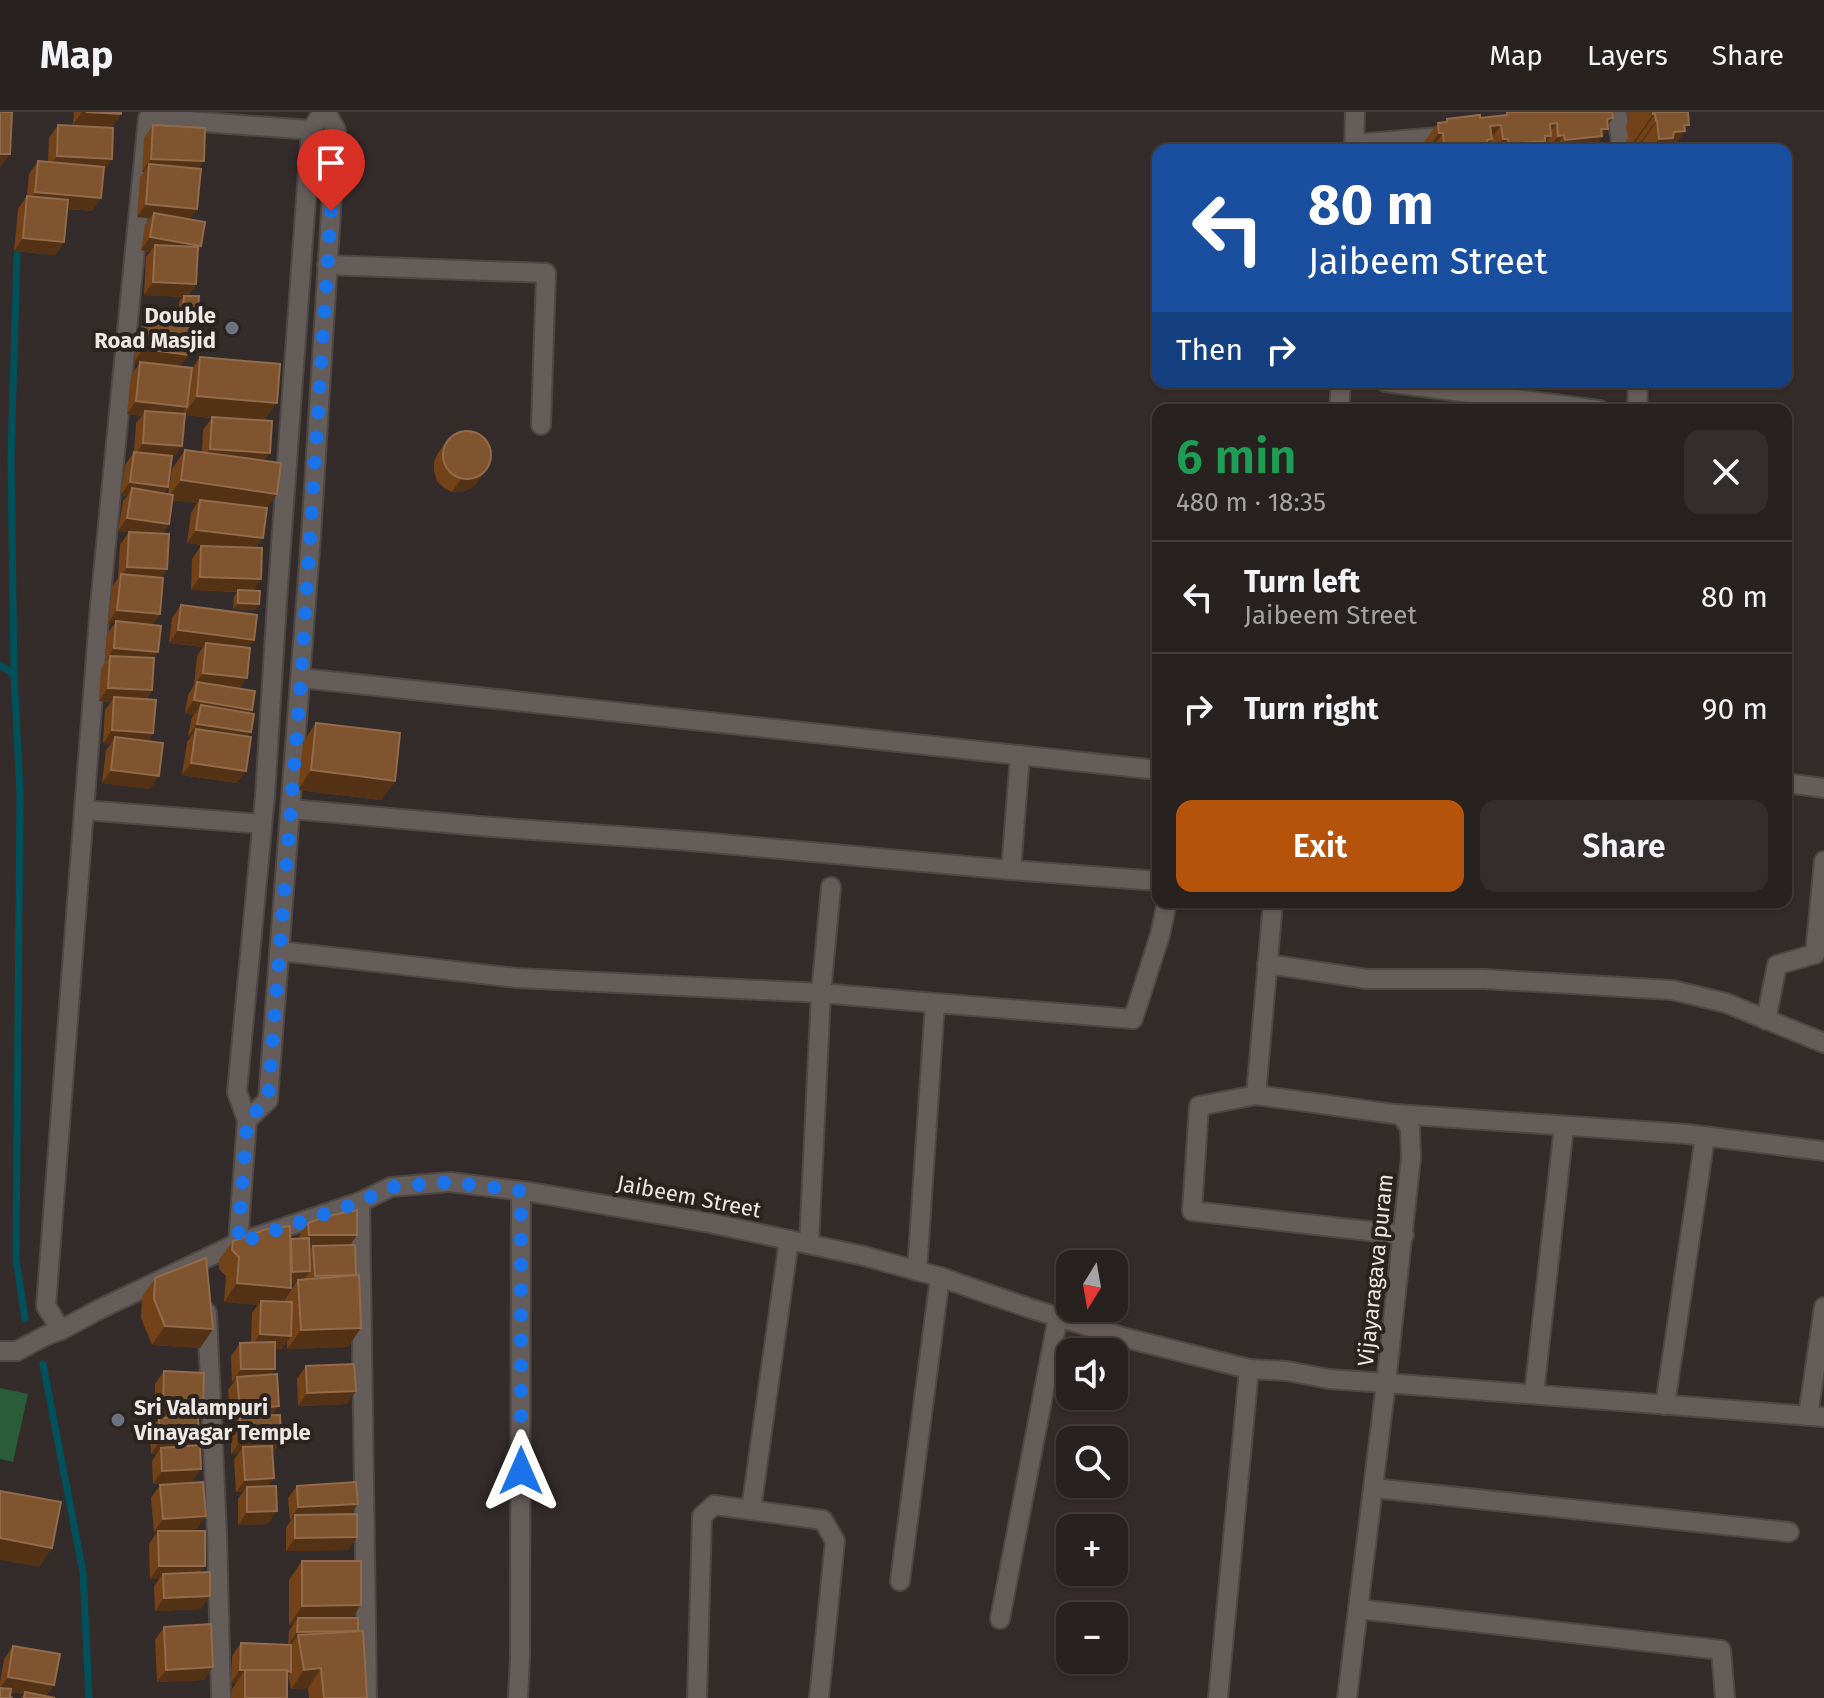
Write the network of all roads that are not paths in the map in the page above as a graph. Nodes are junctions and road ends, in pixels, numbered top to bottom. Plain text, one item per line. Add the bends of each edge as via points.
1 (325, 112) edge
2 (1355, 112) edge
3 (1612, 118) edge
4 (311, 130) junction
5 (1462, 135) edge
6 (1354, 144) edge
7 (1381, 144) edge
8 (1620, 144) edge
9 (327, 265) junction
10 (1431, 388) edge
11 (1553, 404) edge
12 (541, 425) dead end
13 (301, 678) junction
14 (1020, 755) junction
15 (1152, 769) edge
16 (1792, 784) edge
17 (1824, 788) edge
18 (291, 809) junction
19 (84, 810) junction
20 (262, 824) junction
21 (1824, 861) edge
22 (1011, 870) junction
23 (1152, 881) edge
24 (831, 887) dead end
25 (1166, 908) edge
26 (1272, 908) edge
27 (279, 951) junction
28 (1267, 964) junction
29 (821, 993) junction
30 (935, 1003) junction
31 (1766, 1020) junction
32 (1824, 1043) edge
33 (1256, 1095) junction
34 (1396, 1114) junction
35 (247, 1120) junction
36 (1564, 1126) junction
37 (1705, 1137) junction
38 (1824, 1151) edge
39 (521, 1191) junction
40 (360, 1202) junction
41 (1404, 1235) junction
42 (789, 1240) junction
43 (238, 1243) junction
44 (809, 1244) junction
45 (917, 1271) junction
46 (205, 1274) junction
47 (940, 1277) junction
48 (1824, 1307) edge
49 (1056, 1316) edge
50 (1057, 1322) edge
51 (1074, 1322) edge
52 (53, 1333) junction
53 (9, 1351) edge
54 (1249, 1369) junction
55 (1386, 1383) junction
56 (1534, 1394) junction
57 (1665, 1405) junction
58 (1816, 1417) edge
59 (1373, 1488) junction
60 (751, 1510) junction
61 (1789, 1532) dead end
62 (900, 1581) dead end
63 (1358, 1609) junction
64 (1000, 1619) dead end
65 (221, 1698) edge
66 (367, 1698) edge
67 (518, 1698) edge
68 (697, 1698) edge
69 (819, 1698) edge
70 (1218, 1698) edge
71 (1347, 1698) edge
72 (1725, 1698) edge

1 - 4 street
1 - 9 street via 336,130
2 - 6 street
3 - 8 street
4 - 19 street via 148,118
4 - 20 street
5 - 7 street
9 - 12 street via 546,273
9 - 13 street
10 - 11 street
13 - 14 street
13 - 18 street
14 - 15 street
14 - 22 street
16 - 17 street
18 - 22 street
18 - 27 street
19 - 20 street
19 - 52 street via 46,1306
20 - 35 street via 237,1092
21 - 31 street via 1815,954 1777,965
22 - 23 street
24 - 29 street
25 - 30 street via 1133,1019
26 - 28 street
27 - 29 street via 517,978
27 - 35 street via 268,1100
28 - 31 street via 1367,979 1484,979 1672,990 1726,1003
28 - 33 street
29 - 30 street
29 - 44 street
30 - 45 street
31 - 32 street
33 - 34 street
33 - 41 street via 1199,1106 1192,1211
34 - 36 street
34 - 41 street, Vijayaragava puram via 1410,1128
35 - 43 street
36 - 37 street
36 - 56 street
37 - 38 street
37 - 57 street
39 - 40 street, Jaibeem Street via 450,1182 391,1187
39 - 42 street, Jaibeem Street
39 - 67 street
40 - 43 street, Jaibeem Street
40 - 66 street
41 - 55 street, Vijayaragava puram
42 - 44 street, Jaibeem Street
42 - 60 street
43 - 46 street, Jaibeem Street
44 - 45 street, Jaibeem Street
45 - 47 street, Jaibeem Street
46 - 52 street, Jaibeem Street via 100,1309
46 - 65 street
47 - 49 street, Jaibeem Street
47 - 62 street
48 - 58 street
50 - 64 street
51 - 54 street, Jaibeem Street
52 - 53 street, Jaibeem Street
54 - 55 street, Jaibeem Street
54 - 70 street
55 - 56 street, Vijayaragava puram
55 - 59 street
56 - 57 street, Vijayaragava puram
57 - 58 street, Vijayaragava puram
59 - 61 street
59 - 63 street
60 - 68 street via 714,1505 702,1516
60 - 69 street via 823,1520 835,1541
63 - 71 street
63 - 72 street via 1721,1650

